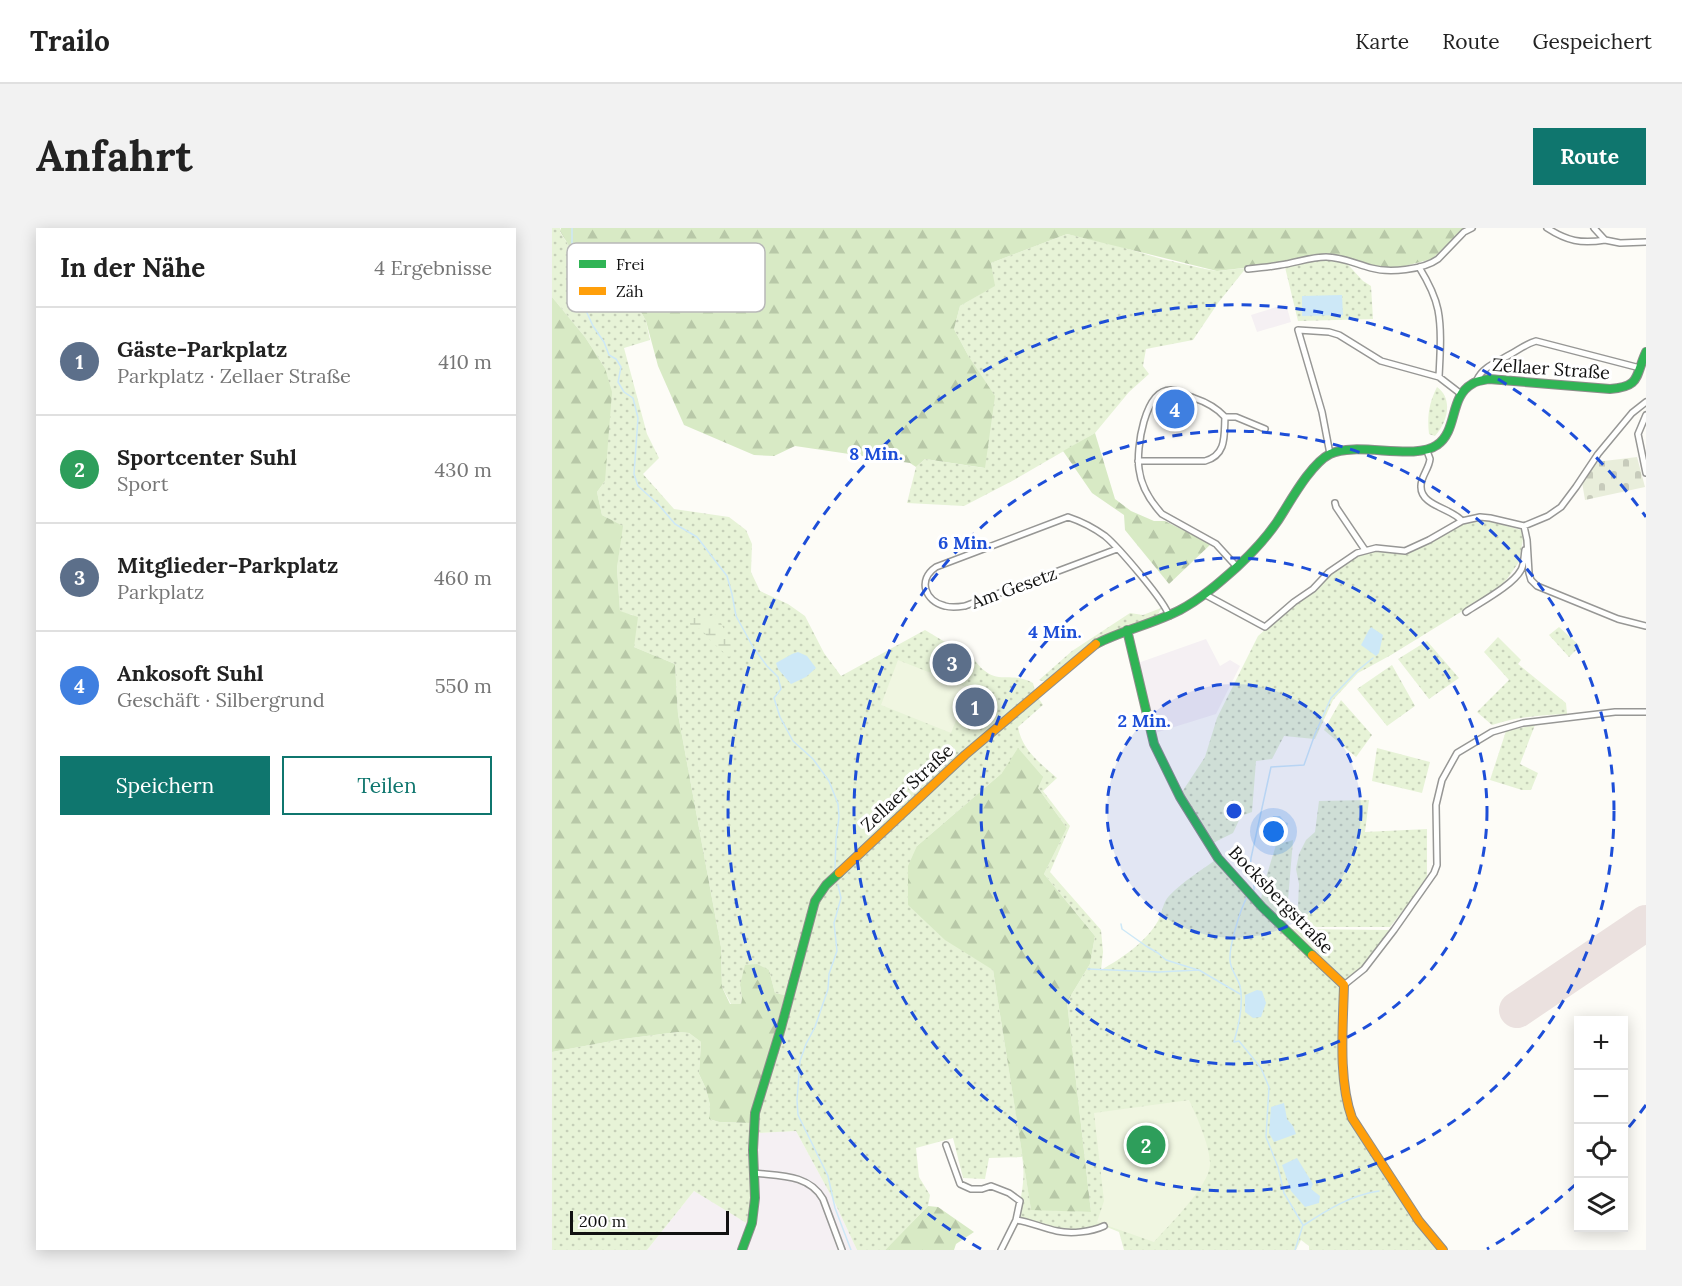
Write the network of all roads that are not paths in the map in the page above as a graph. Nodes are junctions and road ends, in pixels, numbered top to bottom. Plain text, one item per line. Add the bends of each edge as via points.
1 (1472, 228) edge
2 (1547, 228) edge
3 (1594, 228) edge
4 (1605, 240) junction
5 (1646, 242) edge
6 (1419, 267) junction
7 (1248, 269) dead end
8 (1646, 351) edge
9 (1640, 368) junction
10 (1440, 377) junction
11 (1477, 380) junction
12 (1461, 394) junction
13 (1646, 402) edge
14 (1646, 415) edge
15 (1225, 417) junction
16 (1265, 429) dead end
17 (1427, 451) junction
18 (1330, 454) junction
19 (1138, 461) junction
20 (1646, 473) edge
21 (1335, 504) dead end
22 (1462, 521) junction
23 (1524, 526) junction
24 (1527, 540) junction
25 (1117, 549) junction
26 (1365, 550) junction
27 (1237, 567) junction
28 (1204, 594) junction
29 (1466, 612) dead end
30 (1168, 616) junction
31 (1646, 626) edge
32 (1127, 630) junction
33 (1646, 712) edge
34 (1344, 985) junction
35 (946, 1145) dead end
36 (754, 1173) junction
37 (1016, 1220) junction
38 (1104, 1226) dead end
39 (742, 1250) edge
40 (842, 1250) edge
41 (1001, 1250) edge
42 (1443, 1250) edge

1 - 6 street via 1434,262
2 - 4 street via 1580,242
3 - 4 street
4 - 5 street
6 - 7 street via 1373,269 1329,257
6 - 10 street via 1438,307
8 - 9 street, Zellaer Straße
9 - 11 street, Zellaer Straße via 1632,384 1620,389
9 - 11 street via 1536,341 1495,363
10 - 12 street
10 - 18 street via 1381,361 1339,335 1298,330
11 - 12 street, Zellaer Straße
12 - 17 street via 1446,437 1439,446
13 - 23 street via 1598,453 1561,507
14 - 20 street via 1638,434
15 - 16 street via 1236,417
15 - 19 street via 1224,442 1214,459
15 - 19 street via 1201,400 1167,391 1154,401 1144,419
17 - 18 street
17 - 22 street via 1430,465 1422,478 1422,494
18 - 27 street, Zellaer Straße via 1318,463 1271,531
19 - 27 street via 1141,480 1155,507 1216,544
21 - 26 street
22 - 23 street via 1480,517
22 - 26 street via 1405,551
23 - 24 street
24 - 29 street via 1522,569 1504,587
24 - 31 street via 1529,573 1538,586 1618,619
25 - 25 street, Am Gesetz via 1104,536 1068,517 936,567 925,579 925,589 938,604 965,606
25 - 30 street, Am Gesetz via 1159,598
26 - 28 street via 1329,572 1265,627
27 - 28 street, Zellaer Straße
28 - 30 street, Zellaer Straße
30 - 32 street, Zellaer Straße
32 - 34 street, Bocksbergstraße via 1154,744 1205,838 1262,907
32 - 36 street, Zellaer Straße via 1095,645 970,750 822,890 815,901 755,1113
33 - 34 street via 1523,723 1492,732 1457,753 1442,780 1436,805 1434,873 1364,969
34 - 42 street via 1346,1102 1352,1118 1419,1221
35 - 37 street via 960,1184 971,1189 991,1186 1009,1193 1020,1201
36 - 39 street, Zellaer Straße via 752,1223
36 - 40 street via 801,1179 811,1184 823,1198
37 - 38 street via 1067,1232
37 - 41 street

